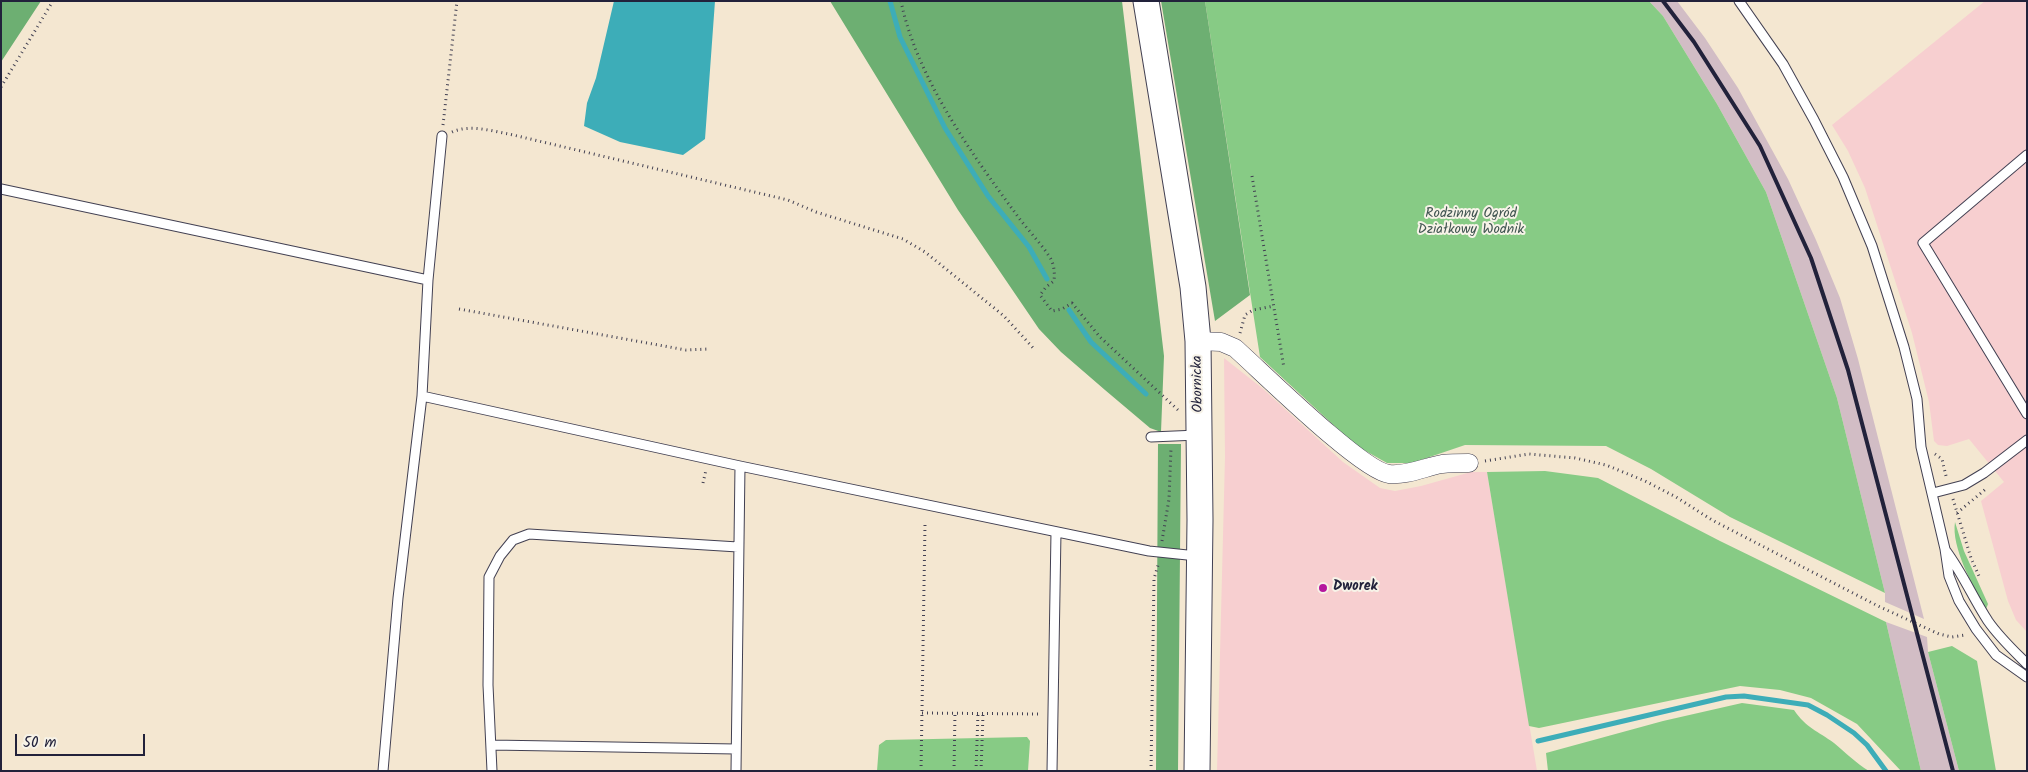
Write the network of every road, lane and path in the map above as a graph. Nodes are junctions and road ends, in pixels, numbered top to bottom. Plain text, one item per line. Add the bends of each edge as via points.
1 (53, 1) edge
2 (457, 1) edge
3 (901, 1) edge
4 (1146, 1) edge
5 (1739, 1) edge
6 (1, 87) edge
7 (442, 136) junction
8 (2027, 155) edge
9 (1252, 176) dead end
10 (1, 189) edge
11 (428, 280) junction
12 (1274, 306) junction
13 (459, 309) dead end
14 (1198, 341) junction
15 (709, 348) dead end
16 (1235, 348) junction
17 (1034, 350) dead end
18 (1284, 368) dead end
19 (422, 396) junction
20 (1176, 408) dead end
21 (2027, 414) edge
22 (1200, 435) junction
23 (1151, 437) dead end
24 (1171, 438) junction
25 (2027, 440) edge
26 (1921, 448) junction
27 (1469, 463) joint
28 (740, 466) junction
29 (1994, 482) dead end
30 (1950, 489) junction
31 (1932, 493) junction
32 (1957, 513) junction
33 (925, 524) dead end
34 (1056, 532) junction
35 (738, 547) junction
36 (1945, 549) junction
37 (1160, 553) junction
38 (1200, 556) junction
39 (1982, 585) dead end
40 (1976, 629) junction
41 (2027, 664) edge
42 (2027, 676) edge
43 (954, 712) junction
44 (922, 713) junction
45 (978, 713) junction
46 (983, 714) junction
47 (1053, 714) junction
48 (491, 745) junction
49 (736, 749) junction
50 (383, 771) edge
51 (492, 771) edge
52 (736, 771) edge
53 (921, 771) edge
54 (954, 771) edge
55 (976, 771) edge
56 (981, 771) edge
57 (1052, 771) edge
58 (1151, 771) edge
59 (1197, 771) edge

1 - 6 path
2 - 7 path
3 - 20 path via 911,38 927,74 977,159 1050,257 1055,272 1054,281 1040,295 1045,304 1052,312 1072,303 1100,337
4 - 14 main road, Obornicka via 1193,287
5 - 26 lane via 1782,64 1814,120 1843,177 1872,246 1917,399
7 - 11 lane
7 - 17 path via 459,128 509,134 788,200 902,239 925,252 1004,316
8 - 21 lane via 1923,243
9 - 12 path
10 - 11 lane
11 - 19 lane
12 - 16 path via 1245,314
12 - 18 path
13 - 15 path via 686,350
14 - 16 street via 1221,342
14 - 22 main road, Obornicka
16 - 27 street via 1370,466 1389,474 1442,464
19 - 28 lane
19 - 50 lane via 398,598
22 - 24 lane
22 - 38 main road, Obornicka
23 - 24 lane
24 - 37 path via 1169,499
25 - 30 lane via 1984,473
26 - 30 path via 1942,459
26 - 31 lane
27 - 40 path via 1529,454 1575,458 1606,465 1645,481 1845,590 1939,634 1952,637
28 - 34 lane
28 - 35 lane
29 - 32 path
30 - 31 lane
30 - 32 path
31 - 36 lane
32 - 39 path
33 - 44 path
34 - 37 lane
34 - 47 lane
35 - 48 lane via 529,534 513,540 489,577
35 - 49 lane
36 - 40 lane via 1949,576
36 - 41 lane via 1988,620 2004,642
37 - 38 lane
37 - 58 path via 1154,579
38 - 59 main road, Obornicka
40 - 42 lane via 1996,654
43 - 44 path
43 - 45 path
43 - 54 path
44 - 53 path
45 - 46 path
45 - 55 path
46 - 47 path
46 - 56 path
47 - 57 lane
48 - 49 lane
48 - 51 lane
49 - 52 lane

